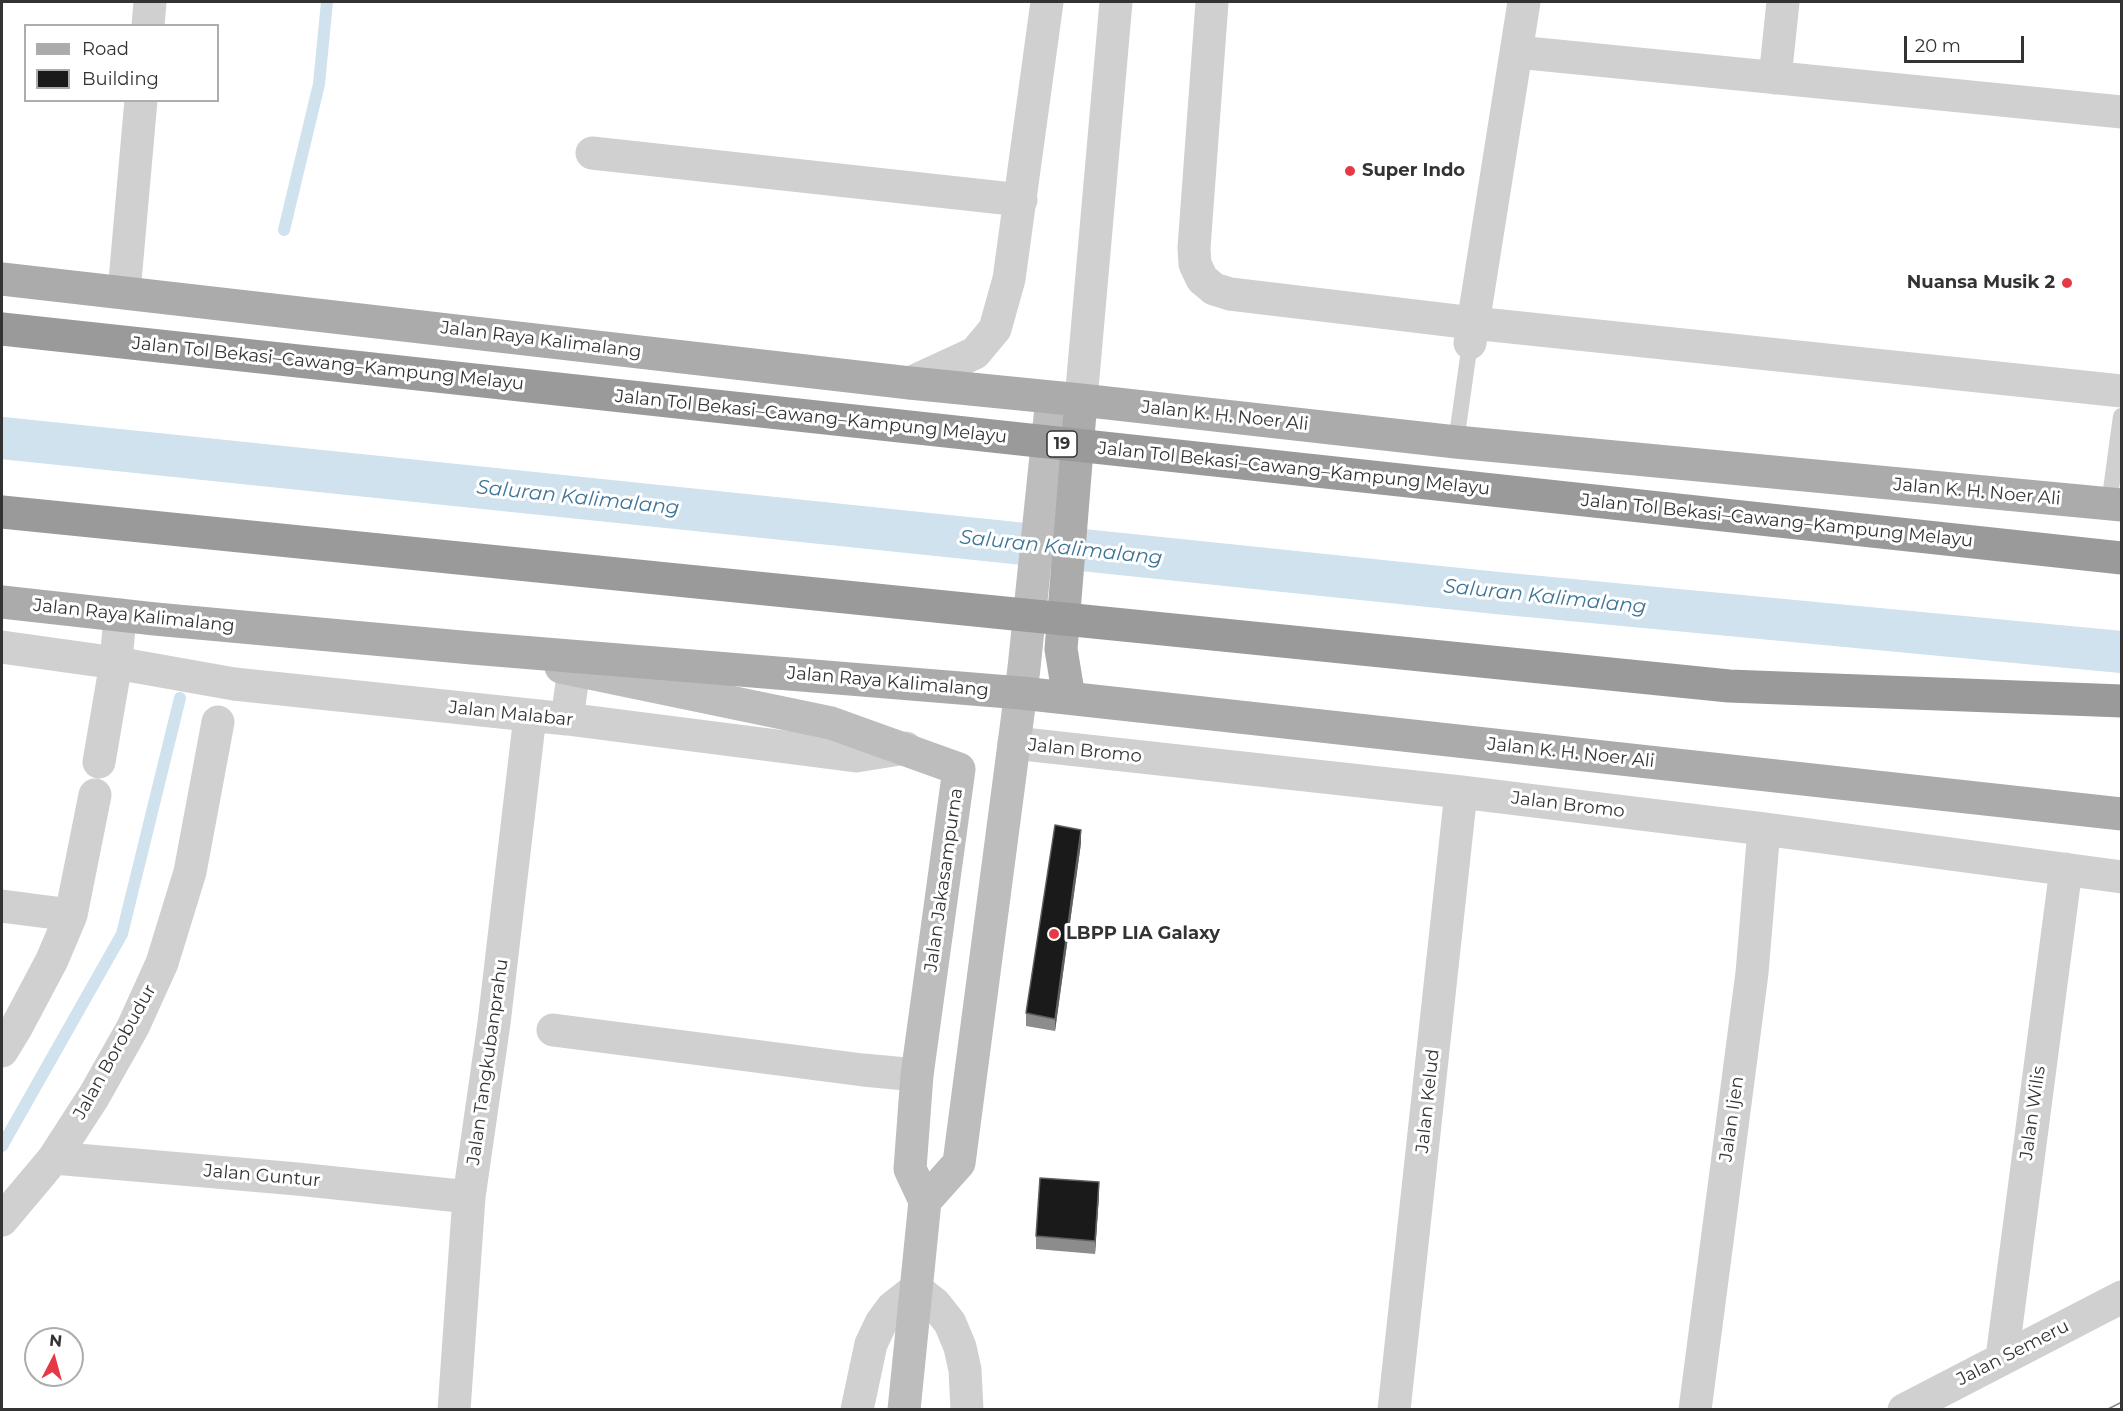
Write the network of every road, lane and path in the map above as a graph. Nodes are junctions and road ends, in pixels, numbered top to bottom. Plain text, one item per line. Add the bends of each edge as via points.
1 (150, 2) edge
2 (1047, 2) edge
3 (1116, 2) edge
4 (1212, 2) edge
5 (1524, 2) edge
6 (1783, 2) edge
7 (148, 24) edge
8 (1518, 52) junction
9 (1775, 78) junction
10 (141, 102) edge
11 (2121, 112) edge
12 (592, 153) dead end
13 (1021, 200) junction
14 (2, 279) edge
15 (124, 292) junction
16 (2, 329) edge
17 (1471, 333) junction
18 (910, 383) junction
19 (2121, 391) edge
20 (1067, 399) junction
21 (2121, 411) edge
22 (2121, 416) edge
23 (1456, 442) junction
24 (1061, 471) junction
25 (2115, 504) edge
26 (2, 512) edge
27 (2121, 558) edge
28 (2, 602) edge
29 (120, 615) junction
30 (2, 647) edge
31 (472, 648) junction
32 (116, 663) junction
33 (574, 669) junction
34 (1021, 693) junction
35 (1069, 698) junction
36 (2121, 701) edge
37 (530, 716) junction
38 (567, 719) junction
39 (218, 722) dead end
40 (1014, 743) junction
41 (906, 748) junction
42 (99, 762) dead end
43 (1461, 792) junction
44 (95, 795) dead end
45 (2121, 814) edge
46 (1764, 829) junction
47 (2066, 869) junction
48 (2121, 877) edge
49 (2, 906) edge
50 (71, 915) junction
51 (553, 1030) dead end
52 (2, 1050) edge
53 (917, 1075) junction
54 (54, 1158) junction
55 (469, 1197) junction
56 (926, 1201) junction
57 (2, 1220) edge
58 (916, 1289) junction
59 (2121, 1297) edge
60 (2001, 1358) junction
61 (454, 1410) edge
62 (857, 1410) edge
63 (904, 1410) edge
64 (967, 1410) edge
65 (1394, 1410) edge
66 (1695, 1410) edge
67 (1904, 1410) edge

1 - 7 street
2 - 13 street
3 - 20 street via 1088,301
4 - 17 street via 1194,248 1194,264 1202,279 1214,289 1230,294
5 - 8 street
6 - 9 street
8 - 9 street
8 - 17 street
9 - 11 street
10 - 15 street
12 - 13 street
13 - 18 street via 1009,279 995,329 975,353
14 - 15 main road, Jalan Raya Kalimalang
15 - 18 main road, Jalan Raya Kalimalang
16 - 27 highway, Jalan Tol Bekasi–Cawang–Kampung Melayu / 19, bridge
17 - 19 street
17 - 23 lane
18 - 20 main road, Jalan Raya Kalimalang
20 - 23 main road, Jalan K. H. Noer Ali
20 - 24 main road
21 - 22 street
22 - 25 lane
23 - 25 main road, Jalan K. H. Noer Ali
24 - 34 main road via 1031,604
24 - 35 main road via 1061,649
26 - 36 highway, bridge via 1729,686
28 - 29 main road, Jalan Raya Kalimalang
29 - 31 main road, Jalan Raya Kalimalang
29 - 32 street
30 - 32 street, Jalan Malabar
31 - 33 main road, Jalan Jakasampurna
31 - 34 main road, Jalan Raya Kalimalang
32 - 37 street, Jalan Malabar via 234,684
32 - 42 street
33 - 38 street
33 - 41 main road, Jalan Jakasampurna via 831,723
34 - 35 main road, Jalan K. H. Noer Ali
34 - 40 main road
35 - 45 main road, Jalan K. H. Noer Ali
37 - 38 street, Jalan Malabar
37 - 55 street, Jalan Tangkubanprahu via 496,1011
38 - 41 street, Jalan Malabar via 856,756
39 - 54 street, Jalan Borobudur via 190,872 162,963 133,1027
40 - 43 street, Jalan Bromo
40 - 56 main road via 959,1163
41 - 53 main road, Jalan Jakasampurna via 959,769
43 - 46 street, Jalan Bromo
43 - 65 street, Jalan Kelud
44 - 50 street
46 - 47 street, Jalan Bromo
46 - 66 street, Jalan Ijen via 1752,973
47 - 48 street, Jalan Bromo
47 - 60 street, Jalan Wilis
49 - 50 street
50 - 52 street via 52,960
51 - 53 street
53 - 56 main road, Jalan Jakasampurna via 910,1169
54 - 55 street, Jalan Guntur
54 - 57 street, Jalan Borobudur
55 - 61 street, Jalan Tangkubanprahu
56 - 58 main road
58 - 62 street via 892,1308 876,1333
58 - 63 main road
58 - 64 street via 950,1323 957,1339 965,1370
59 - 60 street, Jalan Semeru
60 - 67 street, Jalan Semeru

